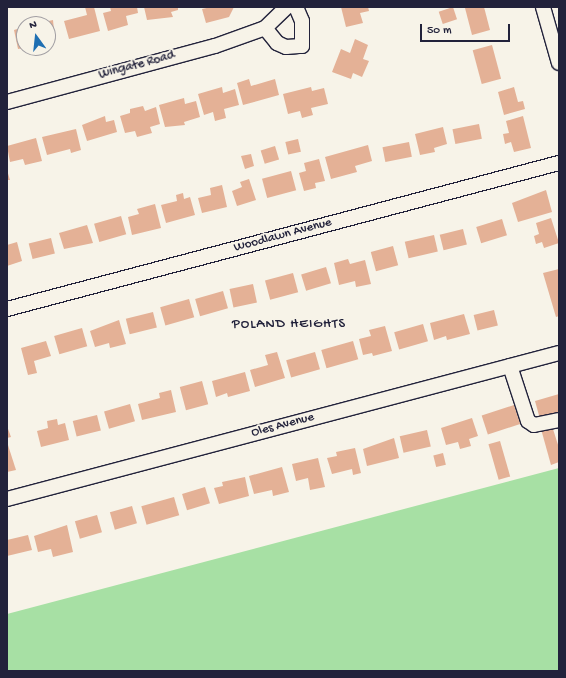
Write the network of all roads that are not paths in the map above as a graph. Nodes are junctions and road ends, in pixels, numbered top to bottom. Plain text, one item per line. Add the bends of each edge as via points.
1 (287, 7) edge
2 (296, 7) edge
3 (543, 7) edge
4 (265, 28) junction
5 (559, 63) edge
6 (7, 102) edge
7 (559, 163) edge
8 (7, 309) edge
9 (559, 353) edge
10 (510, 366) junction
11 (559, 420) edge
12 (7, 499) edge

1 - 4 street, Wingate Road
2 - 4 street via 302,21 302,46 286,47 277,43
3 - 5 street
4 - 6 street, Wingate Road via 215,46
7 - 8 street, Woodlawn Avenue
9 - 10 street, Oles Avenue
10 - 11 street via 528,421 534,425
10 - 12 street, Oles Avenue

